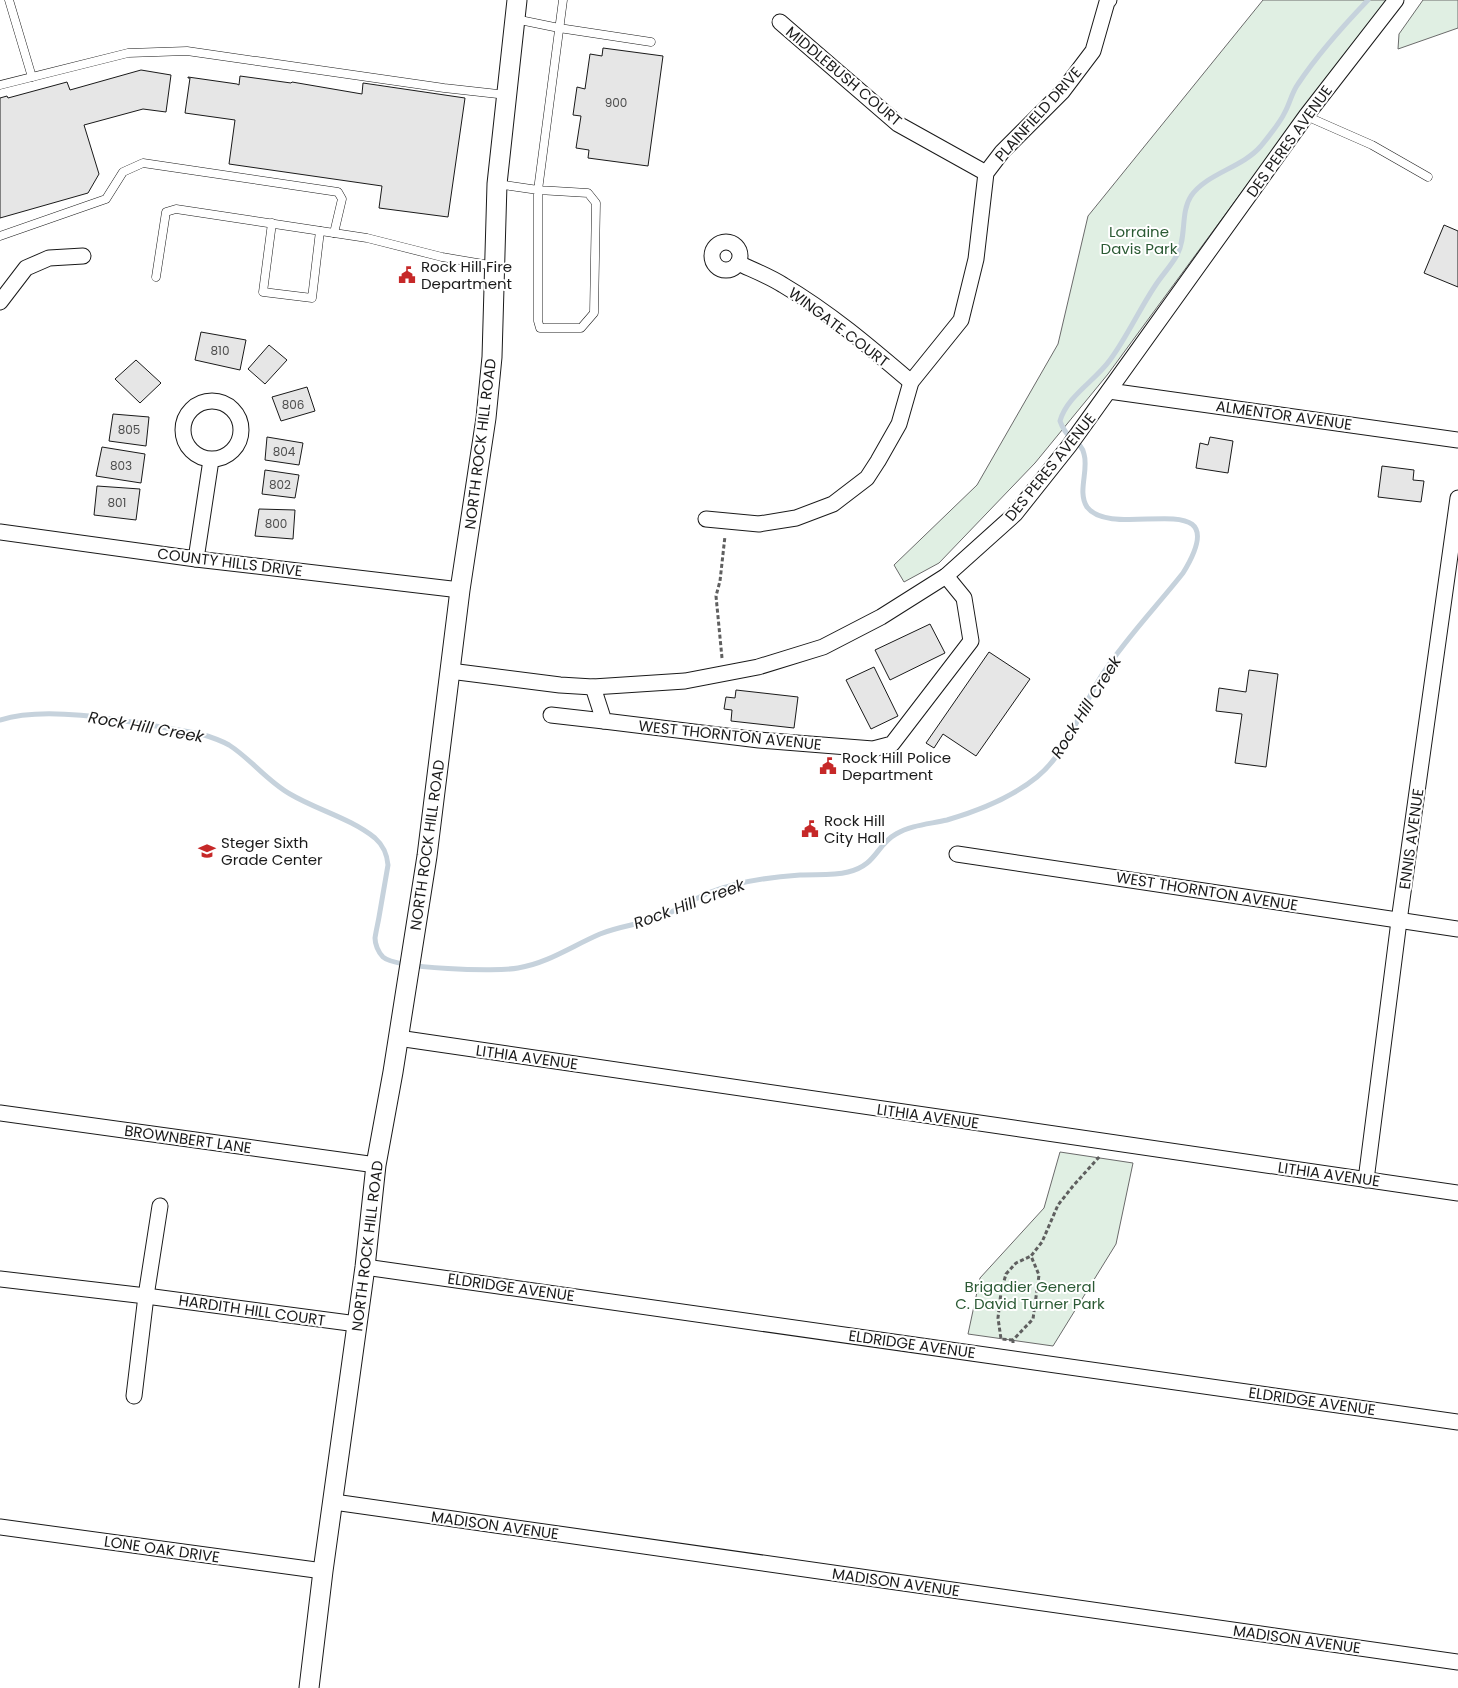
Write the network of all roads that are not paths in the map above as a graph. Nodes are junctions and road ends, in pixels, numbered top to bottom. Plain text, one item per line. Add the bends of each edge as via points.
1 (9, 0) edge
2 (517, 0) edge
3 (563, 0) edge
4 (1396, 0) edge
5 (1106, 1) edge
6 (515, 19) junction
7 (780, 22) dead end
8 (559, 28) junction
9 (651, 42) dead end
10 (32, 77) junction
11 (0, 85) edge
12 (507, 95) junction
13 (1306, 116) junction
14 (986, 173) junction
15 (1428, 177) dead end
16 (497, 184) junction
17 (538, 190) junction
18 (272, 224) junction
19 (320, 231) junction
20 (334, 233) junction
21 (0, 236) edge
22 (83, 256) dead end
23 (738, 263) dead end
24 (495, 266) junction
25 (156, 278) dead end
26 (0, 302) edge
27 (910, 382) junction
28 (1109, 390) junction
29 (1458, 440) edge
30 (211, 460) dead end
31 (1458, 498) edge
32 (706, 519) dead end
33 (0, 532) edge
34 (196, 559) junction
35 (946, 576) junction
36 (460, 590) junction
37 (450, 671) junction
38 (593, 687) junction
39 (551, 715) dead end
40 (604, 721) junction
41 (957, 854) dead end
42 (1399, 921) junction
43 (1458, 929) edge
44 (398, 1038) junction
45 (0, 1113) edge
46 (376, 1165) junction
47 (1366, 1180) junction
48 (1458, 1193) edge
49 (160, 1206) dead end
50 (365, 1267) junction
51 (0, 1279) edge
52 (146, 1296) junction
53 (357, 1324) junction
54 (134, 1396) dead end
55 (1458, 1422) edge
56 (334, 1502) junction
57 (0, 1527) edge
58 (323, 1571) junction
59 (1458, 1662) edge
60 (309, 1688) edge

1 - 10 lane
2 - 6 street, NORTH ROCK HILL ROAD
3 - 8 lane
4 - 13 street, DES PERES AVENUE
5 - 14 street, PLAINFIELD DRIVE via 1093,51 1062,92 1002,152
6 - 8 lane
6 - 12 street, NORTH ROCK HILL ROAD
7 - 14 street, MIDDLEBUSH COURT via 898,124
8 - 9 lane
8 - 17 lane
10 - 11 lane
10 - 12 lane via 128,53 187,51
12 - 16 street, NORTH ROCK HILL ROAD
13 - 15 lane via 1372,145
13 - 28 street, DES PERES AVENUE
14 - 27 street, PLAINFIELD DRIVE via 976,260 962,320
16 - 17 lane
16 - 24 street, NORTH ROCK HILL ROAD
17 - 17 lane via 540,328 581,328 594,313 596,203 588,193
18 - 19 lane
18 - 19 lane via 264,292 312,298
18 - 25 lane via 176,209 166,212
19 - 20 lane
20 - 21 lane via 342,199 338,192 143,163 123,172 106,199
20 - 24 lane
22 - 26 street via 49,258 26,268
23 - 27 street, WINGATE COURT via 781,283 810,302
24 - 36 street, NORTH ROCK HILL ROAD via 486,418
27 - 32 street, PLAINFIELD DRIVE via 899,424 878,461 867,478 833,504 796,518 759,524
28 - 29 street, ALMENTOR AVENUE
28 - 35 street, DES PERES AVENUE via 1015,514
30 - 34 street
31 - 42 street, ENNIS AVENUE
33 - 34 street, COUNTY HILLS DRIVE
34 - 36 street, COUNTY HILLS DRIVE
35 - 38 street, DES PERES AVENUE via 881,617 823,647 758,667 685,681
35 - 40 street, WEST THORNTON AVENUE via 964,598 972,641 892,744 872,749 768,741
36 - 37 street, NORTH ROCK HILL ROAD
37 - 38 street, DES PERES AVENUE
37 - 44 street, NORTH ROCK HILL ROAD via 440,762
38 - 40 street
39 - 40 street, WEST THORNTON AVENUE
41 - 42 street, WEST THORNTON AVENUE
42 - 43 street, WEST THORNTON AVENUE
42 - 47 street, ENNIS AVENUE
44 - 46 street, NORTH ROCK HILL ROAD
44 - 47 street, LITHIA AVENUE
45 - 46 street, BROWNBERT LANE
46 - 50 street, NORTH ROCK HILL ROAD
47 - 48 street, LITHIA AVENUE
49 - 52 street
50 - 53 street, NORTH ROCK HILL ROAD
50 - 55 street, ELDRIDGE AVENUE
51 - 52 street, HARDITH HILL COURT
52 - 53 street, HARDITH HILL COURT
52 - 54 street
53 - 56 street, NORTH ROCK HILL ROAD
56 - 58 street, NORTH ROCK HILL ROAD
56 - 59 street, MADISON AVENUE
57 - 58 street, LONE OAK DRIVE
58 - 60 street, NORTH ROCK HILL ROAD

